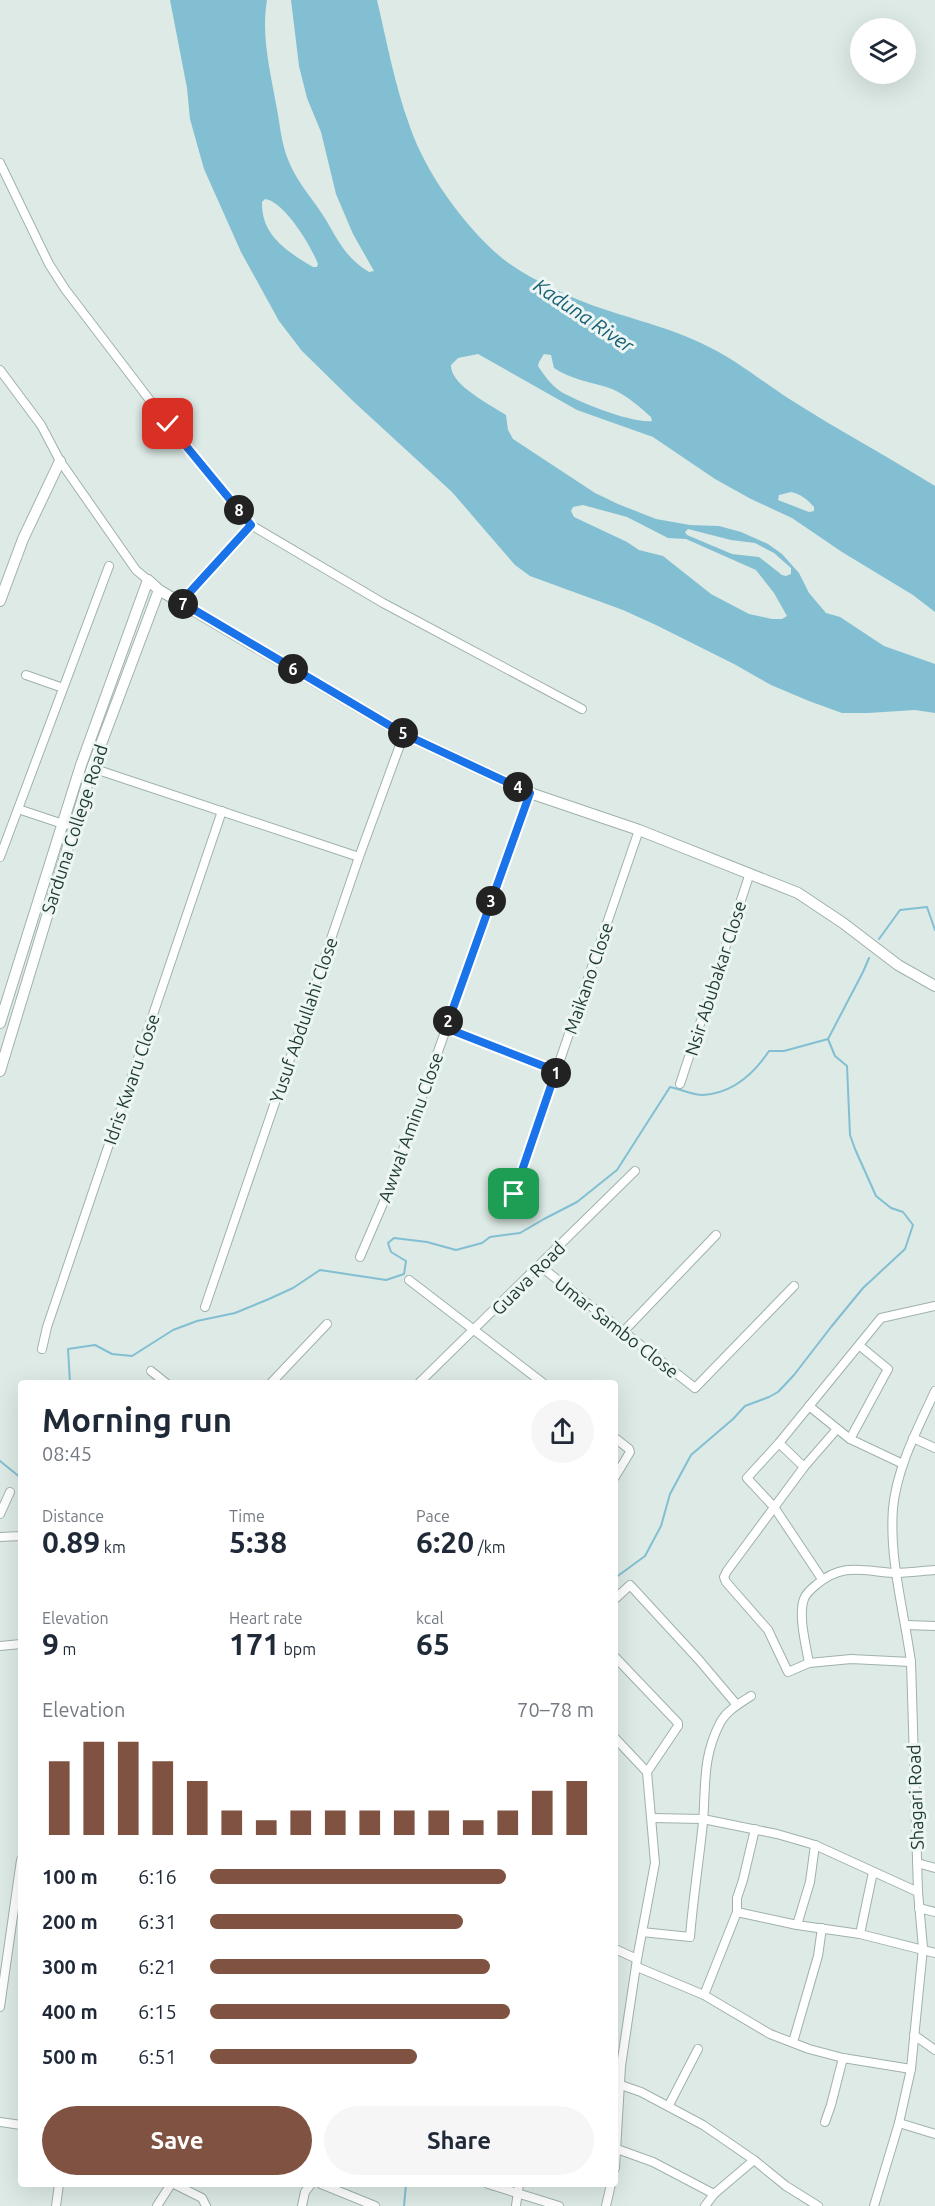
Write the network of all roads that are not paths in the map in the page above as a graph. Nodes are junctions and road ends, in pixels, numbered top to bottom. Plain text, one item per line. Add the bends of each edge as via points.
1 (0, 163) edge
2 (0, 370) edge
3 (60, 460) junction
4 (251, 525) junction
5 (109, 566) dead end
6 (148, 580) junction
7 (159, 590) junction
8 (0, 601) edge
9 (181, 602) junction
10 (26, 675) dead end
11 (63, 688) junction
12 (582, 709) dead end
13 (404, 734) junction
14 (92, 768) junction
15 (530, 793) junction
16 (18, 809) junction
17 (222, 811) junction
18 (67, 825) junction
19 (639, 830) junction
20 (3, 838) edge
21 (0, 857) edge
22 (359, 857) junction
23 (750, 873) junction
24 (935, 986) edge
25 (3, 998) edge
26 (0, 1023) edge
27 (446, 1028) junction
28 (0, 1071) edge
29 (556, 1071) junction
30 (680, 1084) dead end
31 (635, 1171) dead end
32 (514, 1194) dead end
33 (716, 1234) dead end
34 (360, 1257) dead end
35 (540, 1266) junction
36 (409, 1280) dead end
37 (794, 1287) dead end
38 (935, 1306) edge
39 (205, 1307) dead end
40 (327, 1324) dead end
41 (474, 1330) junction
42 (623, 1332) junction
43 (860, 1346) junction
44 (42, 1349) dead end
45 (151, 1371) dead end
46 (162, 1380) edge
47 (274, 1380) edge
48 (422, 1380) edge
49 (539, 1380) edge
50 (934, 1396) edge
51 (811, 1404) junction
52 (837, 1429) junction
53 (914, 1438) junction
54 (850, 1439) junction
55 (618, 1440) edge
56 (779, 1443) junction
57 (935, 1448) edge
58 (903, 1464) junction
59 (804, 1467) junction
60 (618, 1472) edge
61 (10, 1492) dead end
62 (774, 1507) junction
63 (0, 1514) edge
64 (18, 1536) edge
65 (0, 1537) edge
66 (935, 1570) edge
67 (896, 1573) junction
68 (822, 1579) junction
69 (618, 1596) edge
70 (906, 1625) junction
71 (935, 1626) edge
72 (18, 1644) edge
73 (0, 1646) edge
74 (618, 1660) edge
75 (911, 1662) junction
76 (809, 1663) junction
77 (751, 1696) dead end
78 (737, 1705) junction
79 (618, 1741) edge
80 (647, 1772) junction
81 (652, 1818) junction
82 (703, 1819) junction
83 (755, 1829) junction
84 (815, 1845) junction
85 (917, 1863) junction
86 (935, 1868) edge
87 (873, 1872) junction
88 (18, 1881) edge
89 (918, 1892) junction
90 (920, 1908) junction
91 (737, 1912) junction
92 (935, 1912) edge
93 (797, 1925) junction
94 (822, 1928) junction
95 (642, 1932) junction
96 (860, 1934) junction
97 (923, 1948) junction
98 (618, 1951) edge
99 (935, 1953) edge
100 (637, 1963) junction
101 (704, 1995) junction
102 (0, 2007) edge
103 (914, 2035) junction
104 (793, 2042) junction
105 (698, 2049) dead end
106 (935, 2050) edge
107 (843, 2058) junction
108 (911, 2069) junction
109 (618, 2078) edge
110 (618, 2084) edge
111 (669, 2105) junction
112 (0, 2122) edge
113 (825, 2122) dead end
114 (899, 2123) junction
115 (18, 2125) edge
116 (935, 2133) edge
117 (618, 2149) edge
118 (754, 2160) junction
119 (59, 2187) edge
120 (170, 2187) edge
121 (178, 2187) edge
122 (308, 2187) edge
123 (328, 2187) edge
124 (611, 2187) edge
125 (518, 2189) edge
126 (714, 2194) junction
127 (56, 2206) edge
128 (158, 2206) edge
129 (206, 2206) edge
130 (302, 2206) edge
131 (375, 2206) edge
132 (516, 2206) edge
133 (559, 2206) edge
134 (606, 2206) edge
135 (705, 2206) edge
136 (818, 2206) edge
137 (874, 2206) edge

1 - 4 street via 65,289
2 - 3 street via 41,425
3 - 6 street via 136,570
3 - 8 street via 23,539
4 - 9 street
4 - 12 street via 383,603
5 - 11 street
6 - 7 street
6 - 18 street, Sarduna College Road
7 - 9 street
7 - 14 street, Sarduna College Road
9 - 13 street
10 - 11 street
11 - 16 street
13 - 15 street
13 - 22 street, Yusuf Abdullahi Close
14 - 17 street
14 - 18 street, Sarduna College Road
15 - 19 street
15 - 27 street, Awwal Aminu Close
16 - 18 street
16 - 20 street
17 - 22 street
17 - 44 street, Idris Kwaru Close
18 - 25 street, Sarduna College Road
18 - 28 street, Sarduna College Road
19 - 23 street
19 - 29 street, Maikano Close
20 - 21 street
22 - 39 street, Yusuf Abdullahi Close
23 - 24 street via 798,893 898,965
23 - 30 street, Nsir Abubakar Close
25 - 26 street, Sarduna College Road
27 - 29 street
27 - 34 street, Awwal Aminu Close via 388,1192
29 - 32 street, Maikano Close
31 - 35 street, Guava Road
33 - 42 street
35 - 41 street, Guava Road
35 - 42 street, Umar Sambo Close
36 - 41 street
37 - 42 street, Umar Sambo Close via 695,1388
38 - 43 street via 881,1318
40 - 47 street
41 - 48 street, Guava Road
41 - 49 street
43 - 51 street
43 - 54 street via 888,1368
45 - 46 street
50 - 53 street, Shagari Road
51 - 52 street
51 - 56 street
52 - 54 street
52 - 59 street
53 - 57 street
53 - 58 street, Shagari Road
54 - 58 street
55 - 60 street via 630,1452
56 - 59 street
56 - 62 street via 747,1478
58 - 67 street, Shagari Road via 893,1508
59 - 62 street
61 - 63 street
62 - 68 street
62 - 76 street via 724,1576 768,1630 788,1672
64 - 65 street
66 - 67 street
67 - 68 street via 847,1569
67 - 70 street, Shagari Road
68 - 76 street via 808,1592 803,1605
69 - 78 street via 630,1585
70 - 71 street
70 - 75 street, Shagari Road
72 - 73 street
74 - 80 street via 678,1723
75 - 76 street via 851,1659
75 - 85 street, Shagari Road
77 - 78 street
78 - 82 street via 721,1720 712,1742 704,1775
79 - 80 street
80 - 81 street
81 - 82 street
81 - 95 street via 656,1863
82 - 83 street
82 - 95 street via 690,1937
83 - 84 street
83 - 91 street
84 - 87 street
84 - 93 street via 810,1882
85 - 86 street
85 - 89 street, Shagari Road
87 - 89 street
87 - 96 street
88 - 102 street
89 - 90 street, Shagari Road
90 - 92 street
90 - 97 street, Shagari Road
91 - 93 street
91 - 101 street
93 - 94 street
94 - 96 street
94 - 104 street via 818,1956
95 - 100 street
96 - 97 street
97 - 99 street
97 - 103 street, Shagari Road
98 - 100 street
100 - 101 street
100 - 109 street
101 - 104 street via 770,2034
103 - 106 street
103 - 108 street, Shagari Road
104 - 107 street
105 - 111 street
107 - 108 street
107 - 113 street
108 - 114 street, Shagari Road
110 - 111 street
111 - 118 street
112 - 115 street
114 - 116 street
114 - 137 street, Shagari Road
117 - 126 street
118 - 126 street
118 - 136 street
119 - 127 street
120 - 128 street
121 - 129 street via 202,2198
122 - 130 street
123 - 131 street
124 - 134 street
125 - 132 street
125 - 133 street
126 - 135 street

